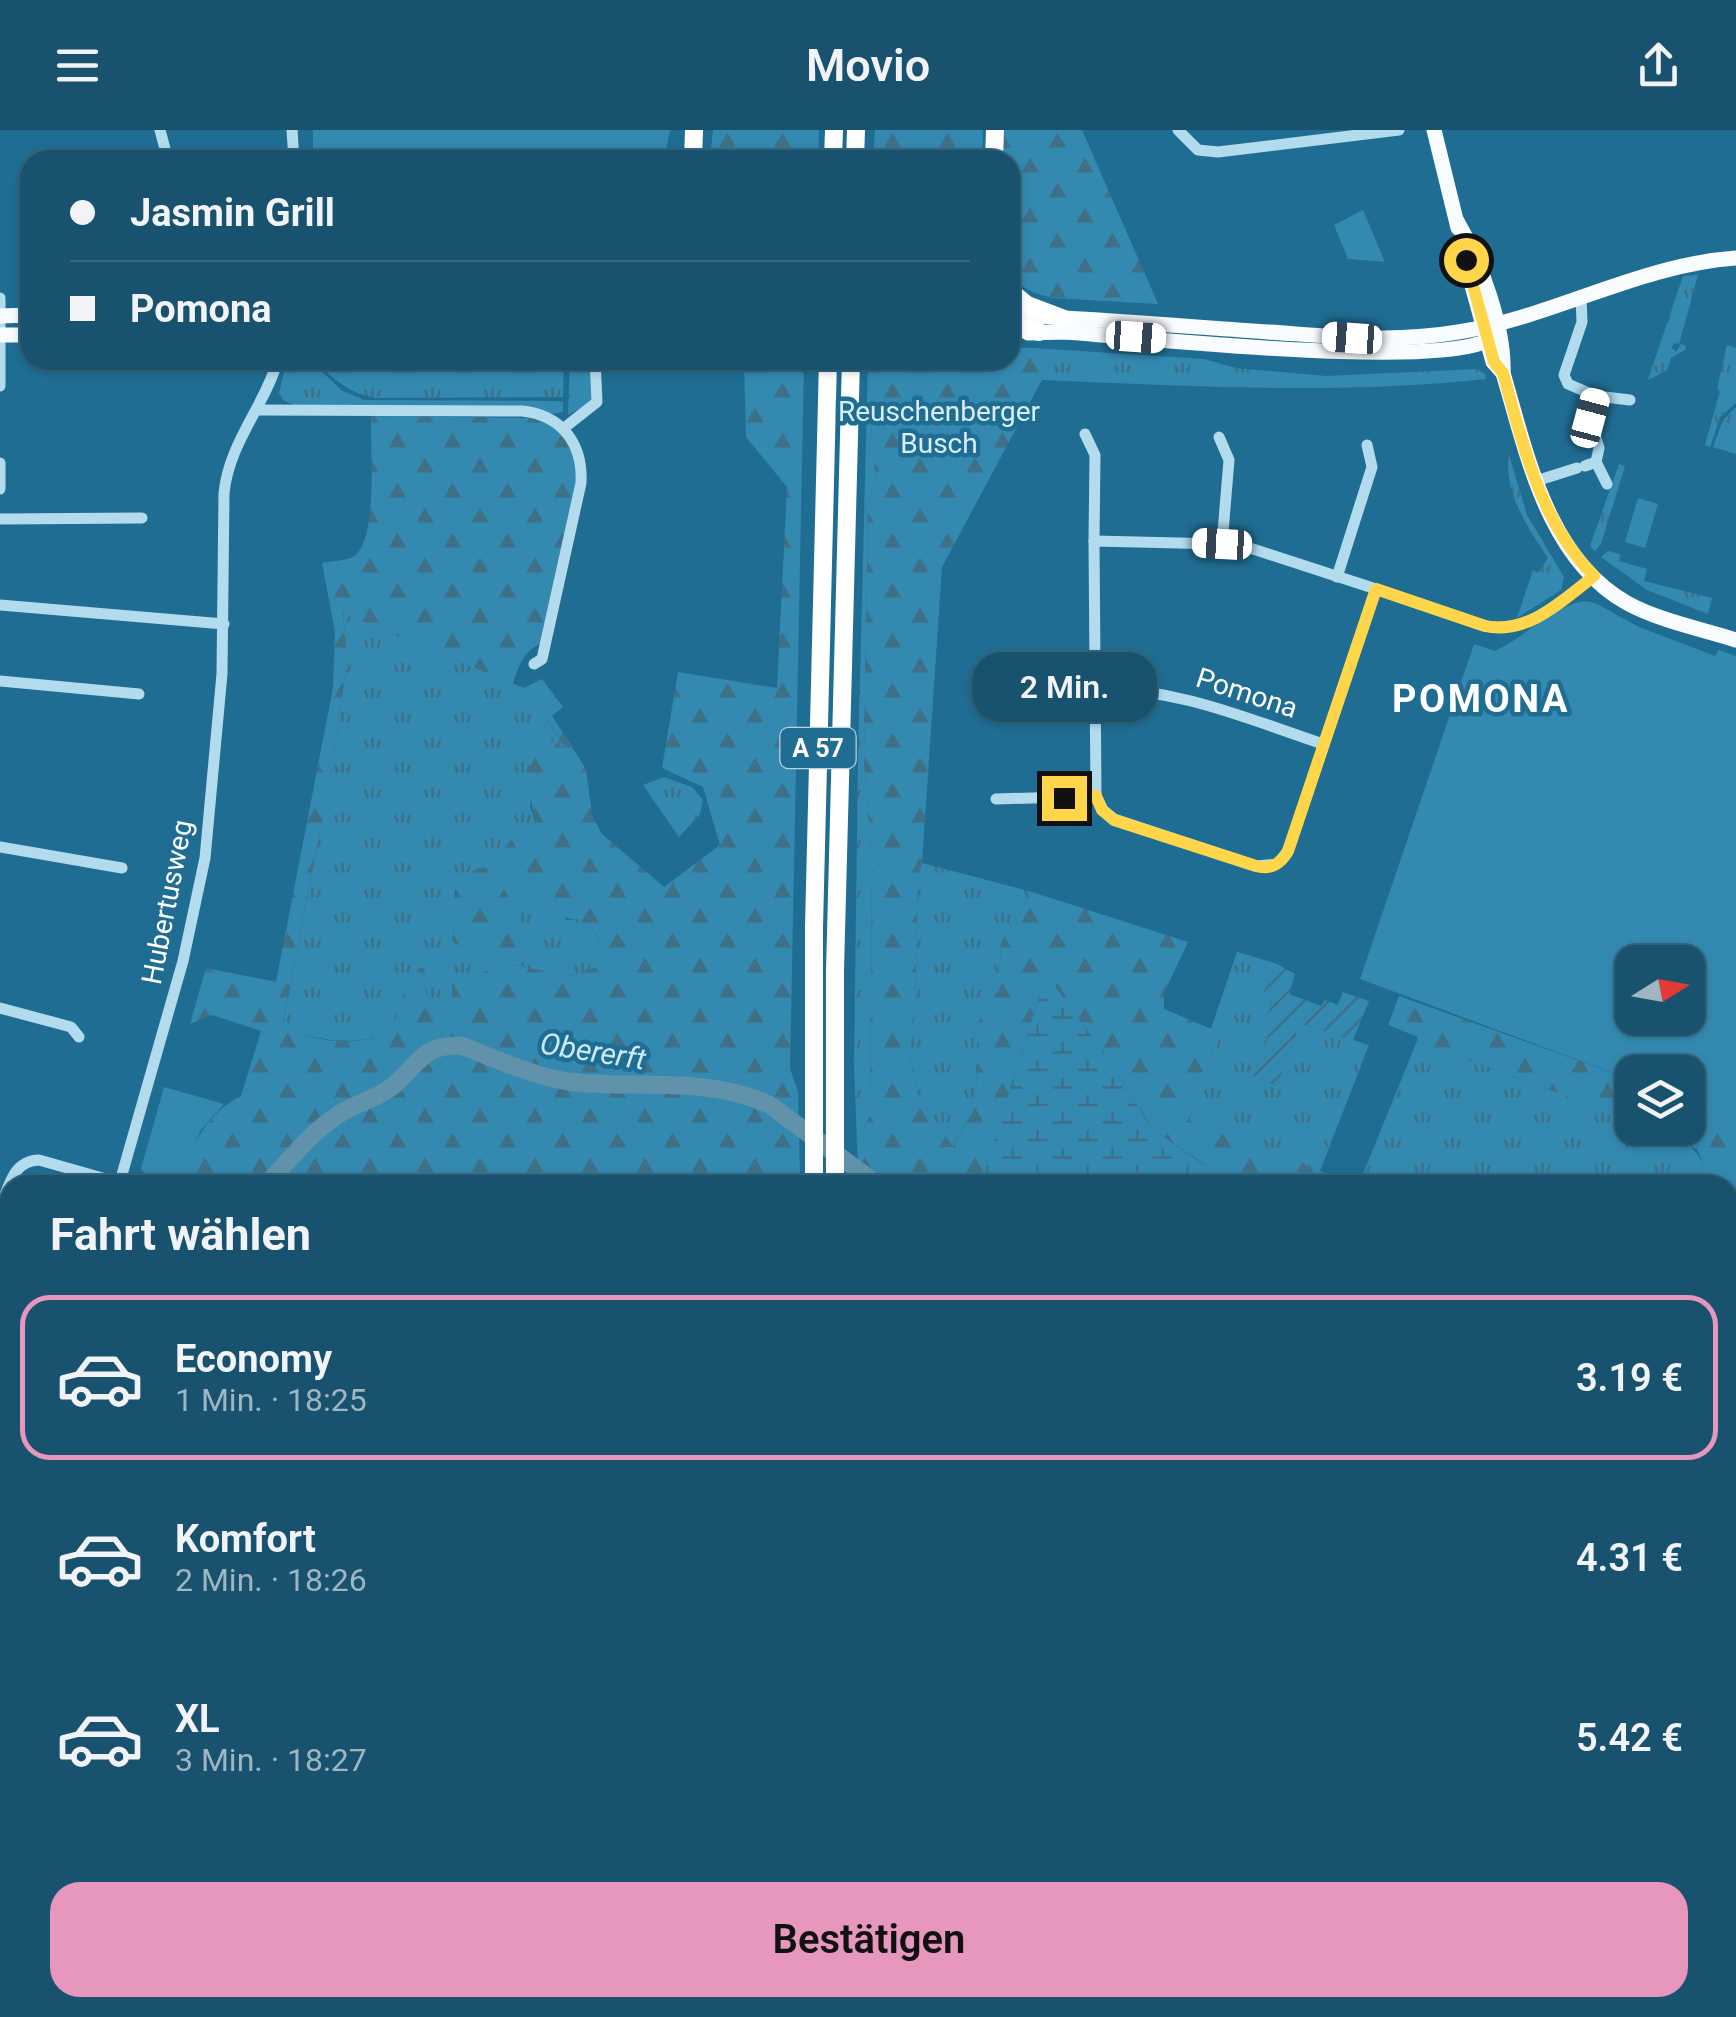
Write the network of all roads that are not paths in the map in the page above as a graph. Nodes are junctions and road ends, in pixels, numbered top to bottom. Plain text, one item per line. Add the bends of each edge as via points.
1 (1178, 130) edge
2 (1399, 130) edge
3 (1434, 130) edge
4 (1736, 258) edge
5 (1580, 297) junction
6 (0, 298) edge
7 (1020, 299) edge
8 (0, 316) edge
9 (1020, 316) edge
10 (1064, 319) junction
11 (1020, 331) edge
12 (1039, 332) joint
13 (1491, 332) junction
14 (1, 335) edge
15 (274, 370) edge
16 (595, 370) edge
17 (828, 370) edge
18 (851, 370) edge
19 (0, 386) edge
20 (1596, 396) junction
21 (1630, 400) dead end
22 (257, 410) junction
23 (564, 428) junction
24 (1085, 434) dead end
25 (1218, 437) dead end
26 (1367, 446) dead end
27 (0, 462) edge
28 (1586, 465) junction
29 (1536, 481) junction
30 (1607, 484) dead end
31 (0, 489) edge
32 (142, 518) dead end
33 (0, 519) edge
34 (1094, 541) junction
35 (1222, 544) junction
36 (1337, 576) junction
37 (1594, 576) junction
38 (1376, 589) junction
39 (0, 605) edge
40 (224, 624) junction
41 (1736, 640) edge
42 (534, 664) dead end
43 (0, 681) edge
44 (1095, 689) junction
45 (139, 694) dead end
46 (1323, 744) junction
47 (1096, 796) junction
48 (996, 800) dead end
49 (0, 847) edge
50 (122, 868) dead end
51 (0, 1008) edge
52 (78, 1036) dead end
53 (13, 1175) edge
54 (90, 1175) edge
55 (124, 1175) edge
56 (814, 1175) edge
57 (835, 1175) edge

1 - 2 street via 1198,150 1218,152
3 - 13 main road
4 - 5 main road via 1678,266
5 - 13 main road
5 - 20 street via 1582,322 1564,375 1568,384
6 - 8 street
7 - 10 highway
8 - 14 street
9 - 10 main road
10 - 13 main road via 1386,339
11 - 12 highway
12 - 13 main road via 1351,353 1464,349
13 - 29 main road
14 - 19 street
15 - 22 street, Hubertusweg
16 - 23 street via 597,402
17 - 56 highway, A 57
18 - 57 highway, A 57
20 - 21 street
20 - 28 street via 1590,418 1599,448
22 - 23 street via 522,412
22 - 40 street, Hubertusweg via 226,479
23 - 42 street via 581,460 581,483 542,659
24 - 34 street via 1095,456
25 - 35 street via 1229,460
26 - 36 street via 1372,466
27 - 31 street
28 - 29 street
28 - 30 street
29 - 37 main road via 1560,534
32 - 33 street
34 - 35 street
34 - 44 street
35 - 36 street
36 - 38 street
37 - 38 street via 1532,620 1503,628
37 - 41 main road via 1628,604
38 - 46 street, Pomona
39 - 40 street
40 - 55 street, Hubertusweg via 205,858
43 - 45 street
44 - 46 street, Pomona via 1181,697
44 - 47 street
46 - 47 street, Pomona via 1288,851 1266,868 1114,820
47 - 48 street
49 - 50 street
51 - 52 street
53 - 54 street, Hubertusweg via 29,1160

